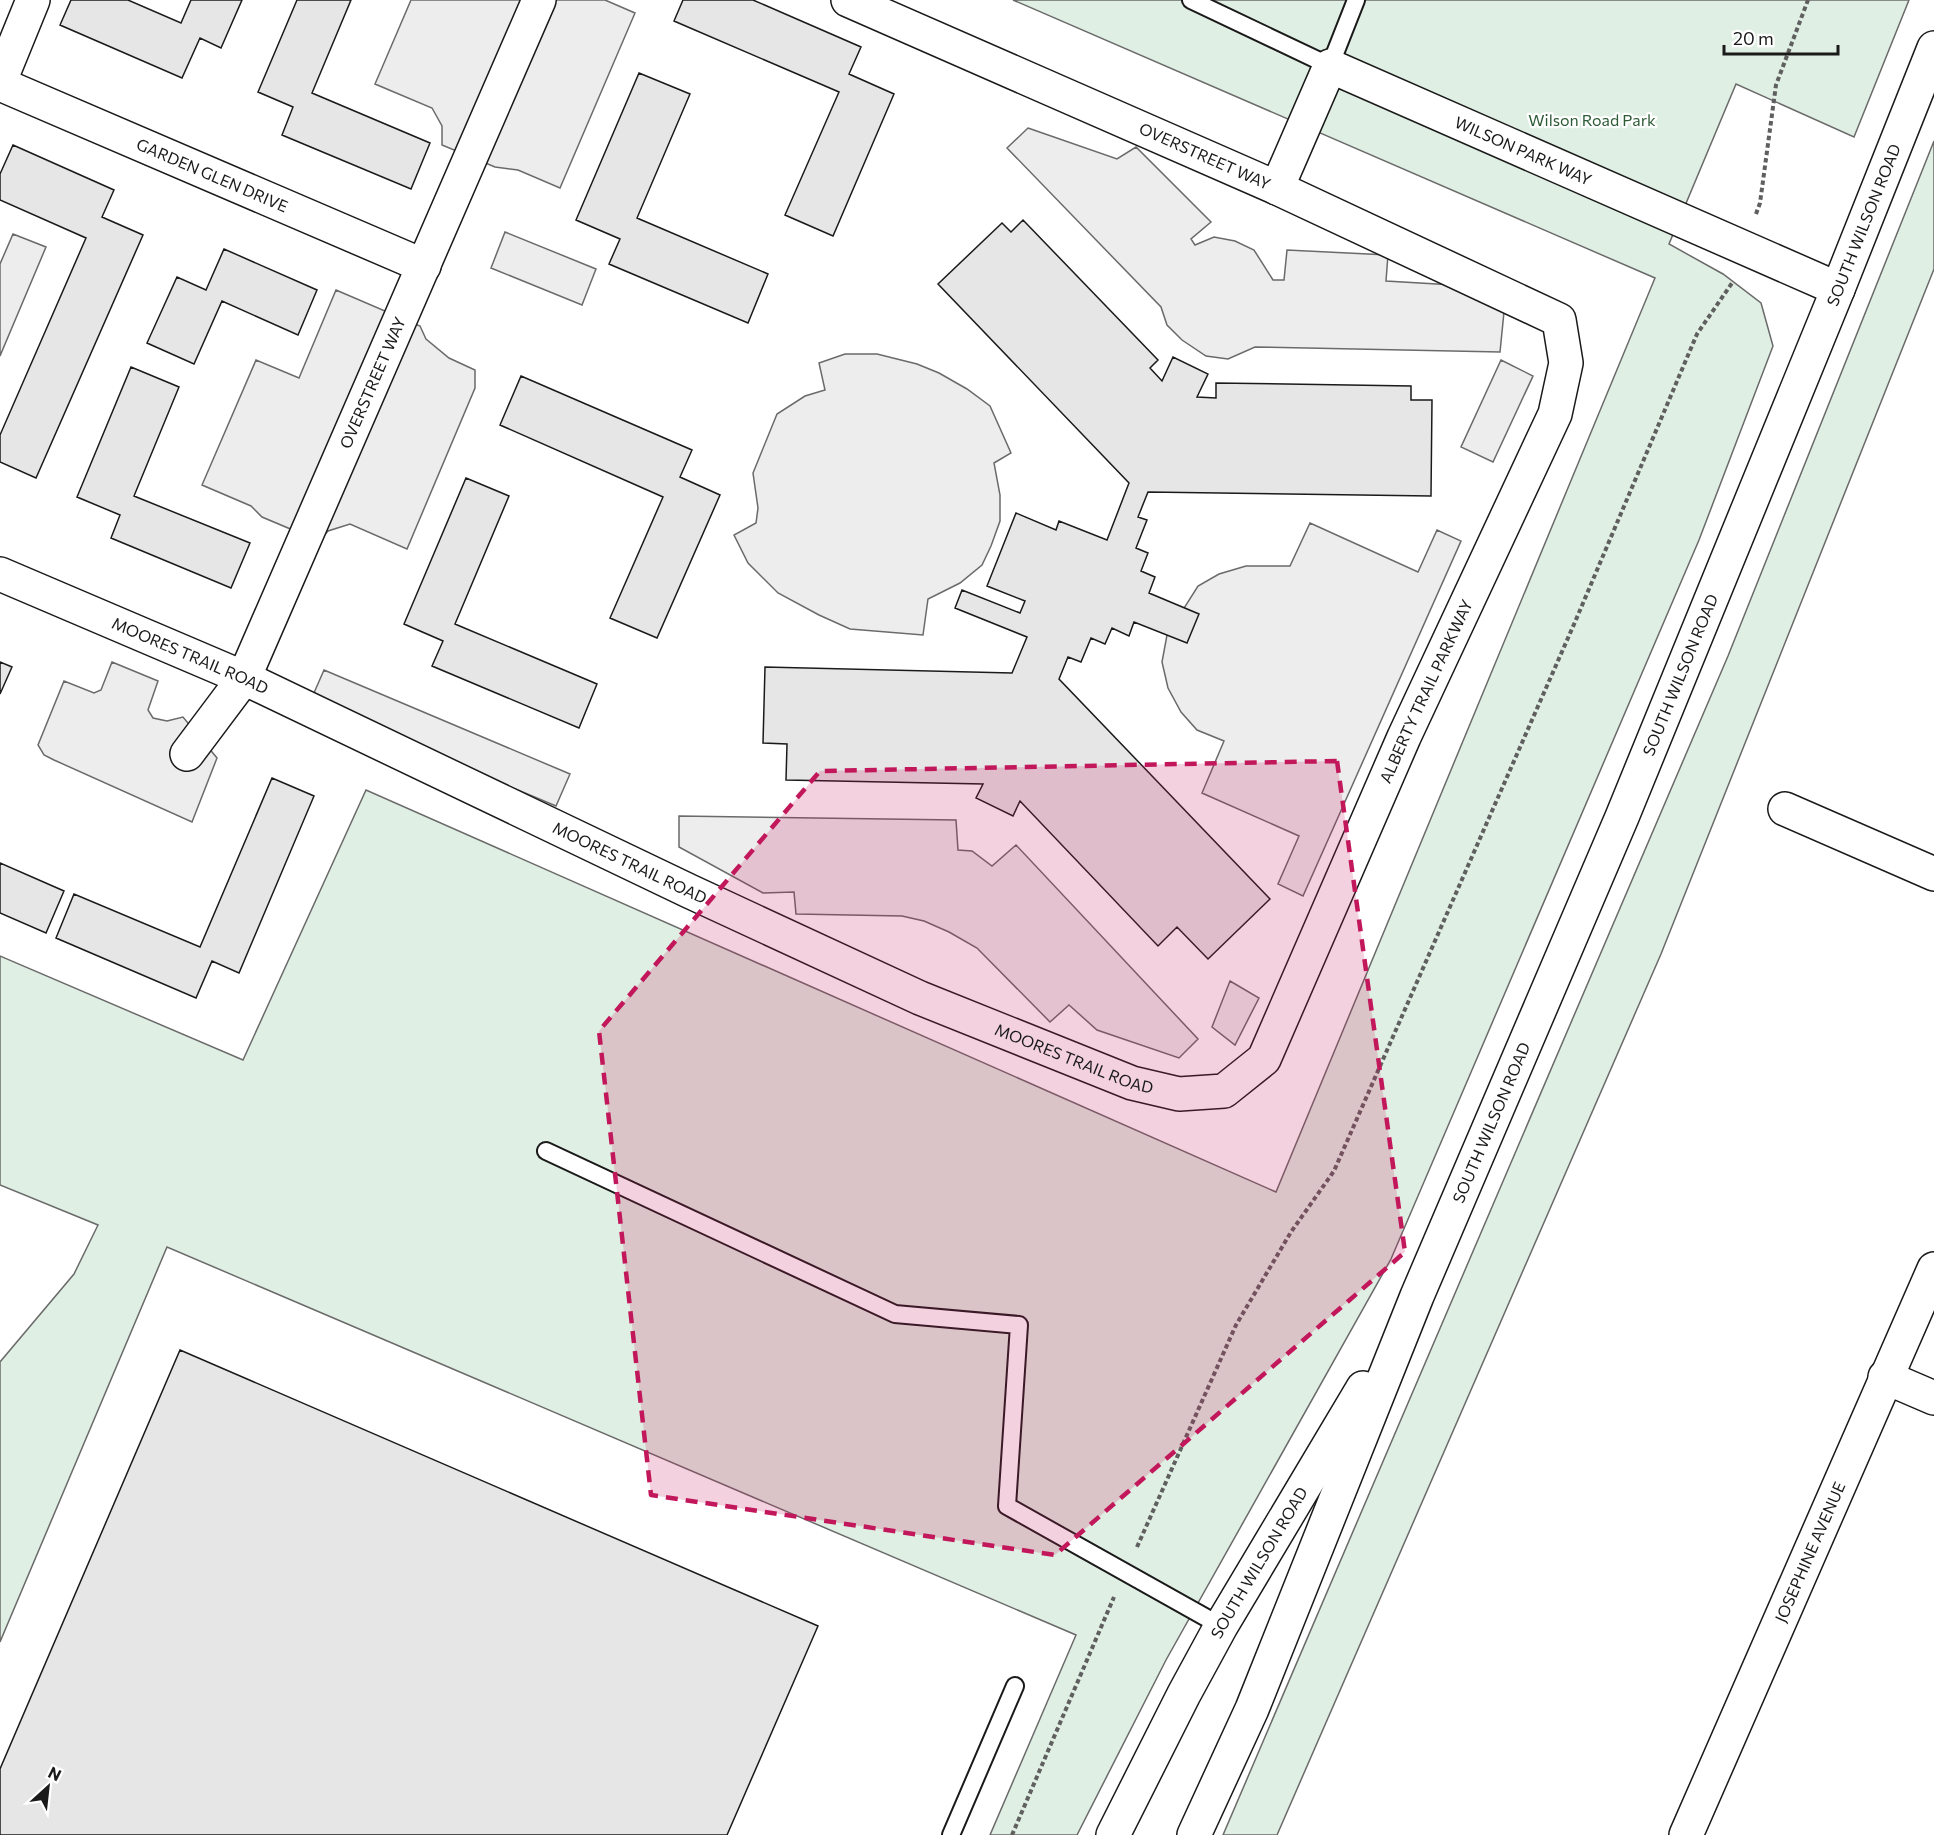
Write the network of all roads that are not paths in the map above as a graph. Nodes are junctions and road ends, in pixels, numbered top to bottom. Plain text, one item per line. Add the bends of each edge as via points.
1 (33, 0) edge
2 (539, 0) edge
3 (848, 0) edge
4 (1191, 0) edge
5 (1356, 0) edge
6 (1934, 48) edge
7 (1329, 66) junction
8 (0, 82) edge
9 (1277, 188) junction
10 (424, 266) junction
11 (1838, 289) junction
12 (1559, 320) joint
13 (0, 574) edge
14 (244, 678) junction
15 (187, 754) dead end
16 (1785, 809) dead end
17 (1934, 874) edge
18 (1264, 1059) joint
19 (546, 1151) dead end
20 (1934, 1269) edge
21 (1417, 1296) junction
22 (1885, 1377) junction
23 (1934, 1398) edge
24 (1221, 1626) junction
25 (1015, 1686) dead end
26 (951, 1835) edge
27 (1113, 1835) edge
28 (1194, 1835) edge
29 (1686, 1835) edge

1 - 8 street
2 - 10 street, OVERSTREET WAY
3 - 9 street, OVERSTREET WAY
4 - 7 lane
5 - 7 lane
6 - 11 street, SOUTH WILSON ROAD
7 - 9 street
7 - 11 street, WILSON PARK WAY
8 - 10 street, GARDEN GLEN DRIVE
9 - 12 street, OVERSTREET WAY
10 - 14 street, OVERSTREET WAY
11 - 21 street, SOUTH WILSON ROAD via 1622,817
12 - 18 street, ALBERTY TRAIL PARKWAY via 1566,363 1555,414 1404,737
13 - 14 street, MOORES TRAIL ROAD
14 - 15 street, OVERSTREET WAY
14 - 18 street, MOORES TRAIL ROAD via 920,998 1132,1083 1179,1094 1224,1091
16 - 17 street
19 - 24 lane via 895,1314 1020,1325 1007,1506
20 - 22 street, JOSEPHINE AVENUE
21 - 24 street, SOUTH WILSON ROAD
21 - 28 street, SOUTH WILSON ROAD via 1252,1709
22 - 23 street
22 - 29 street, JOSEPHINE AVENUE
24 - 27 street, SOUTH WILSON ROAD
25 - 26 lane

